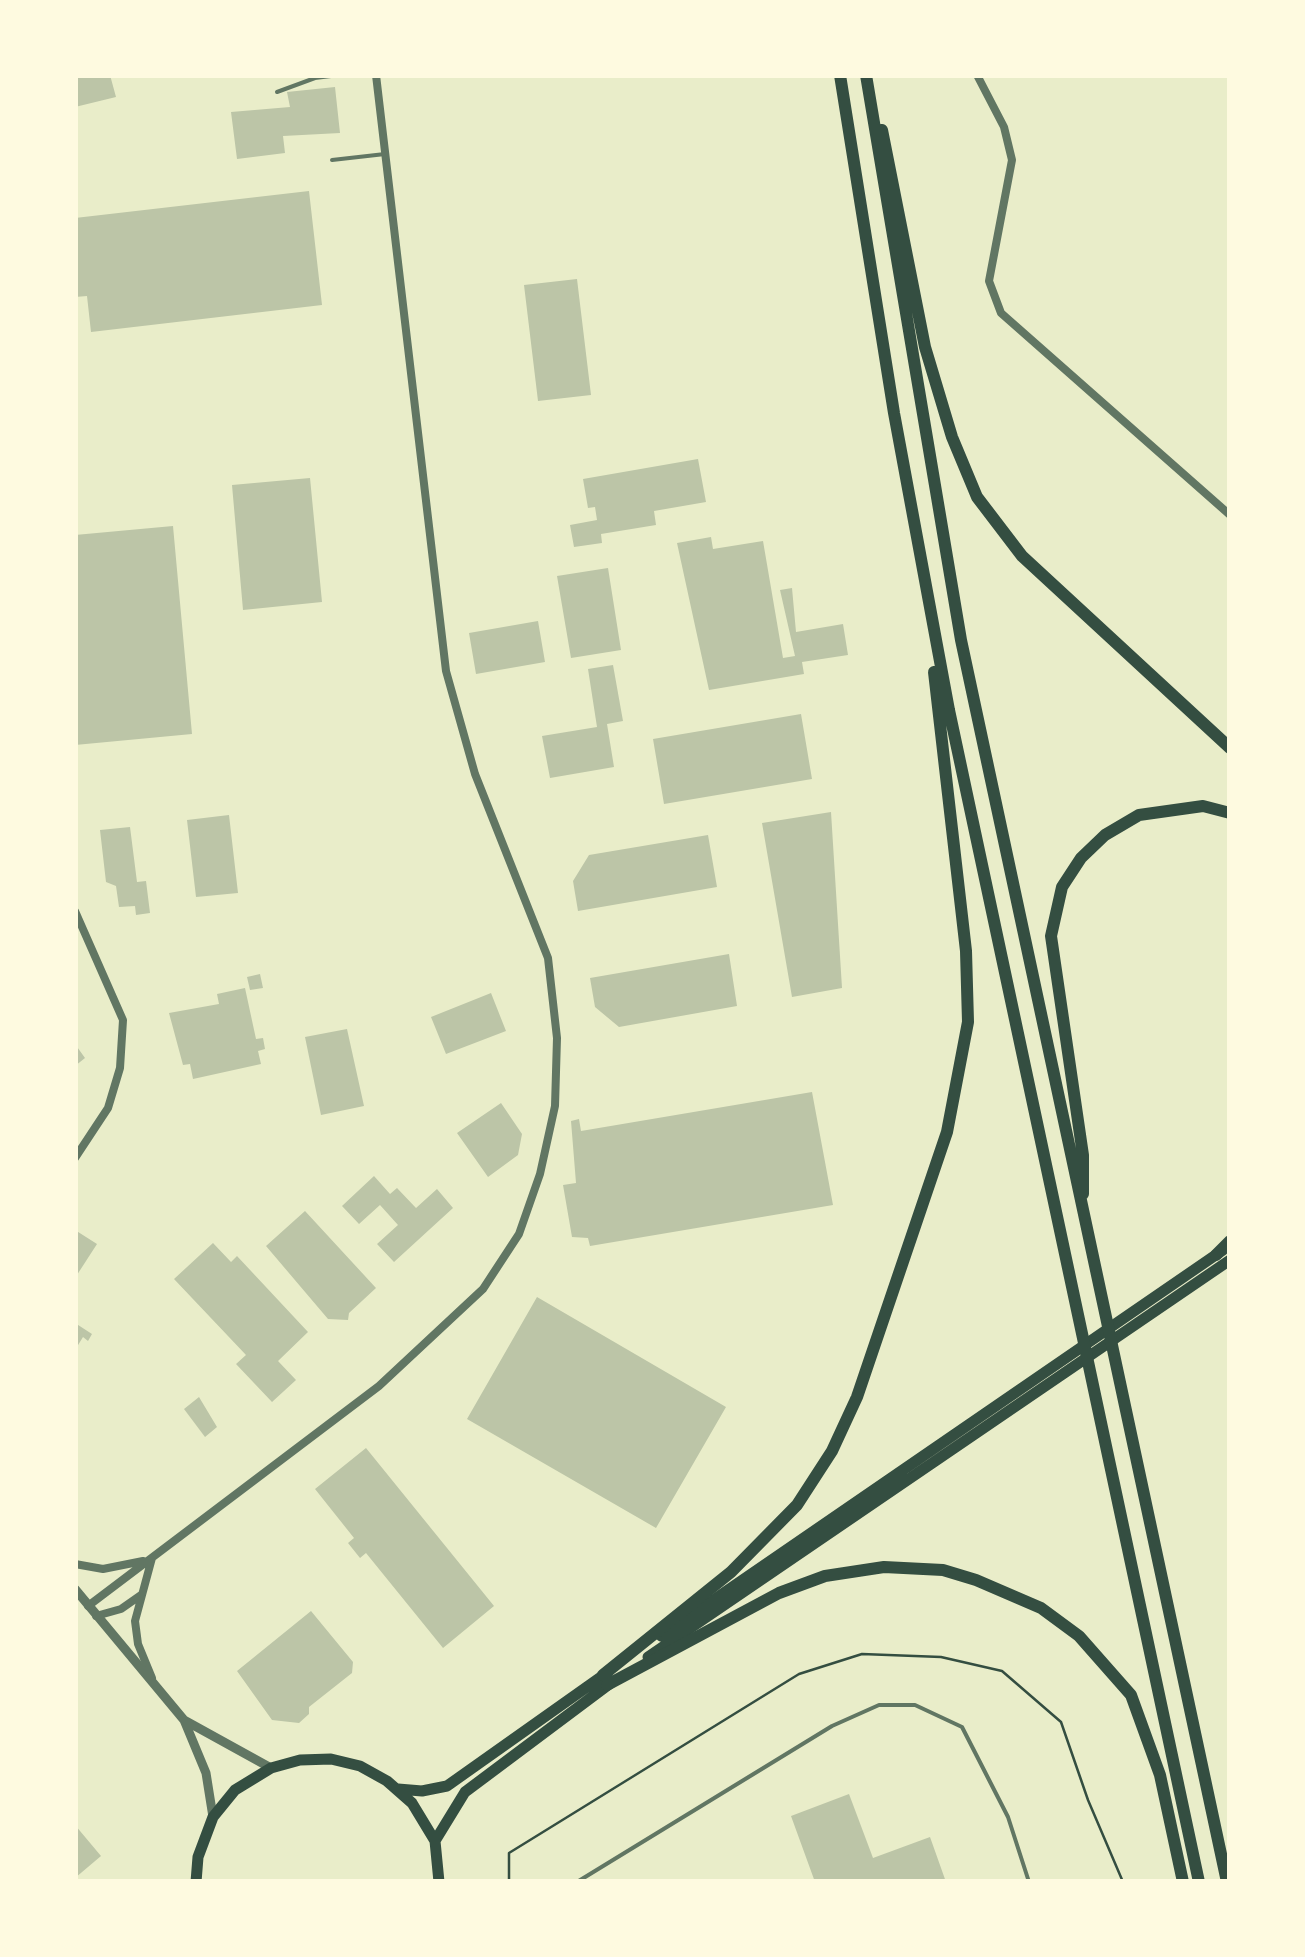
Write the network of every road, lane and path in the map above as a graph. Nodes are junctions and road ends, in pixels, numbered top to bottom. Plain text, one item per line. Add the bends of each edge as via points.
1 (340, 75) edge
2 (376, 75) edge
3 (840, 75) edge
4 (867, 75) edge
5 (976, 75) edge
6 (278, 92) dead end
7 (385, 154) junction
8 (332, 160) dead end
9 (1230, 515) edge
10 (920, 555) junction
11 (1230, 748) edge
12 (1230, 812) edge
13 (75, 910) edge
14 (75, 1158) edge
15 (1082, 1216) junction
16 (1230, 1243) edge
17 (1216, 1255) joint
18 (1230, 1260) edge
19 (152, 1558) junction
20 (75, 1564) edge
21 (75, 1589) edge
22 (140, 1595) junction
23 (88, 1606) junction
24 (96, 1616) junction
25 (605, 1680) junction
26 (158, 1690) junction
27 (184, 1720) junction
28 (271, 1768) junction
29 (398, 1789) junction
30 (213, 1817) junction
31 (435, 1841) junction
32 (196, 1882) edge
33 (439, 1882) edge
34 (509, 1882) edge
35 (577, 1882) edge
36 (1029, 1882) edge
37 (1124, 1882) edge
38 (1183, 1882) edge
39 (1199, 1882) edge
40 (1228, 1882) edge

1 - 6 lane
2 - 7 street
3 - 10 highway
4 - 11 highway via 896,186 925,347 977,498 1022,556
4 - 15 highway via 938,512
5 - 9 street via 1004,127 1012,160 988,281 1002,313
7 - 8 lane
7 - 19 street via 446,672 476,774 548,958 557,1038 555,1106 519,1234 483,1289 379,1386
10 - 25 highway via 966,951 968,1022 947,1132 857,1397 832,1451 796,1505 731,1572
10 - 39 highway
12 - 15 highway via 1203,806 1139,815 1080,858 1062,887 1051,936 1083,1155
13 - 14 street via 124,1020 108,1108
15 - 40 highway
16 - 17 highway
17 - 25 main road
18 - 25 main road
19 - 20 street via 114,1568
19 - 22 street
19 - 23 street
21 - 23 street
22 - 24 street via 121,1610
22 - 26 street via 138,1644
23 - 24 street
24 - 26 street
25 - 29 main road via 447,1786
25 - 31 main road via 464,1792
25 - 38 highway via 825,1576 884,1566 976,1580 1041,1608 1079,1636 1131,1694 1160,1775
26 - 27 street
27 - 28 street
27 - 30 street via 206,1772
28 - 29 main road via 330,1759 360,1766
28 - 30 main road via 235,1790
29 - 31 main road
30 - 32 main road
31 - 33 main road
34 - 37 path via 509,1853 799,1674 862,1654 941,1657 1002,1671 1061,1722
35 - 36 lane via 832,1726 879,1706 915,1706 962,1727 1008,1817

